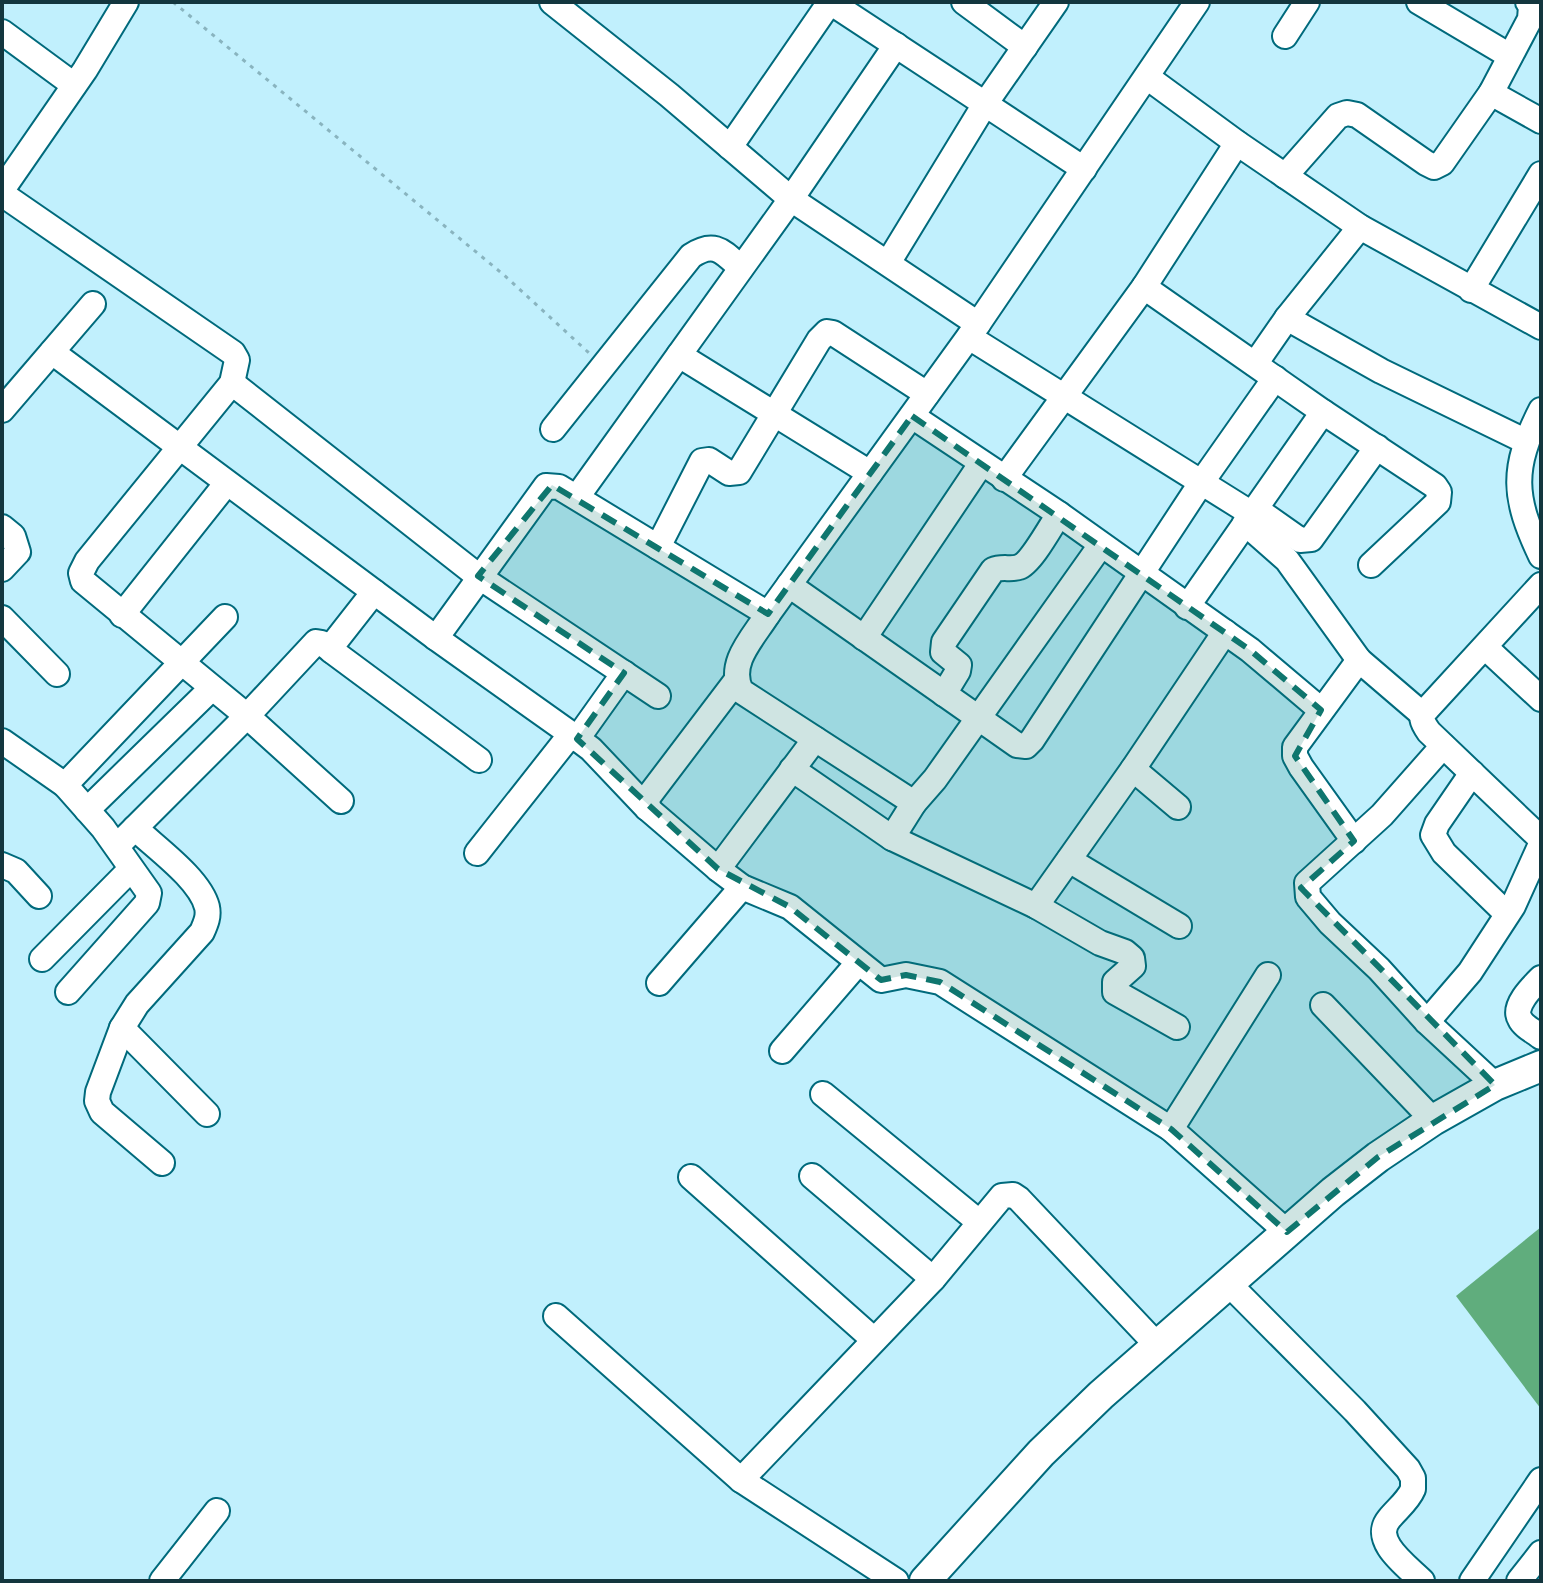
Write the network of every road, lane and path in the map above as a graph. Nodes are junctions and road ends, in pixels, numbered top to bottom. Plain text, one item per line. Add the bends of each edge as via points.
1 (126, 2) edge
2 (173, 2) edge
3 (552, 2) edge
4 (830, 2) edge
5 (964, 2) edge
6 (1056, 2) edge
7 (1197, 2) edge
8 (1307, 2) edge
9 (1419, 2) edge
10 (1528, 2) edge
11 (2, 32) edge
12 (1285, 36) dead end
13 (896, 45) junction
14 (1025, 47) junction
15 (1510, 56) junction
16 (1147, 77) junction
17 (74, 85) junction
18 (1491, 93) junction
19 (985, 104) junction
20 (1541, 121) edge
21 (1237, 143) junction
22 (730, 147) junction
23 (1084, 169) junction
24 (1285, 176) junction
25 (1538, 187) edge
26 (2, 192) edge
27 (791, 199) junction
28 (1360, 227) junction
29 (888, 263) junction
30 (741, 268) junction
31 (1144, 287) junction
32 (1471, 290) junction
33 (93, 304) dead end
34 (1287, 318) junction
35 (1541, 327) edge
36 (973, 330) junction
37 (52, 352) junction
38 (679, 355) junction
39 (603, 367) junction
40 (1265, 371) junction
41 (232, 383) junction
42 (927, 394) junction
43 (1065, 397) junction
44 (2, 410) edge
45 (1541, 410) edge
46 (1323, 412) junction
47 (776, 414) junction
48 (912, 416) junction
49 (553, 429) dead end
50 (1525, 441) junction
51 (1377, 447) junction
52 (179, 449) junction
53 (981, 464) junction
54 (870, 473) junction
55 (1004, 479) junction
56 (1201, 483) junction
57 (226, 484) junction
58 (577, 497) junction
59 (1059, 514) junction
60 (1251, 516) junction
61 (2, 527) edge
62 (1101, 545) junction
63 (658, 547) junction
64 (1541, 556) edge
65 (1371, 565) dead end
66 (2, 569) edge
67 (1140, 574) junction
68 (478, 576) junction
69 (789, 585) junction
70 (1541, 585) edge
71 (374, 592) junction
72 (1187, 607) junction
73 (768, 614) junction
74 (122, 615) junction
75 (225, 617) dead end
76 (2, 618) edge
77 (1225, 632) junction
78 (436, 638) junction
79 (864, 638) junction
80 (1485, 647) junction
81 (332, 651) junction
82 (1359, 660) junction
83 (182, 663) junction
84 (624, 673) junction
85 (57, 674) dead end
86 (736, 681) junction
87 (212, 688) junction
88 (944, 694) junction
89 (658, 696) dead end
90 (1541, 699) edge
91 (1321, 710) junction
92 (1422, 714) junction
93 (247, 716) junction
94 (977, 717) junction
95 (574, 736) junction
96 (815, 739) junction
97 (4, 746) edge
98 (1443, 746) junction
99 (479, 760) dead end
100 (792, 769) junction
101 (1133, 769) junction
102 (1472, 773) junction
103 (65, 785) junction
104 (341, 801) dead end
105 (914, 803) junction
106 (1178, 807) dead end
107 (647, 808) junction
108 (87, 810) junction
109 (135, 828) junction
110 (892, 838) junction
111 (1354, 841) junction
112 (1541, 842) edge
113 (116, 847) junction
114 (477, 853) dead end
115 (1069, 860) junction
116 (2, 865) edge
117 (131, 869) junction
118 (718, 869) junction
119 (742, 887) junction
120 (39, 896) dead end
121 (1036, 906) junction
122 (1507, 914) junction
123 (1179, 926) dead end
124 (42, 959) dead end
125 (858, 963) junction
126 (1268, 975) dead end
127 (1541, 978) edge
128 (659, 983) dead end
129 (68, 992) dead end
130 (1323, 1005) dead end
131 (1427, 1022) junction
132 (1177, 1027) dead end
133 (122, 1028) junction
134 (1541, 1037) edge
135 (782, 1051) dead end
136 (1541, 1066) edge
137 (1495, 1085) junction
138 (823, 1094) dead end
139 (207, 1114) dead end
140 (1433, 1120) junction
141 (1171, 1129) junction
142 (162, 1163) dead end
143 (812, 1176) dead end
144 (691, 1177) dead end
145 (979, 1222) junction
146 (1287, 1232) junction
147 (933, 1279) junction
148 (1229, 1284) junction
149 (556, 1316) dead end
150 (873, 1339) junction
151 (1157, 1345) junction
152 (741, 1480) junction
153 (1541, 1480) edge
154 (217, 1511) dead end
155 (1541, 1553) edge
156 (162, 1581) edge
157 (896, 1581) edge
158 (925, 1581) edge
159 (1422, 1581) edge
160 (1472, 1581) edge
161 (1519, 1581) edge

1 - 17 street
2 - 39 path via 504,275
3 - 22 street
4 - 13 street
4 - 22 street
5 - 14 street
6 - 14 street
7 - 16 street
8 - 12 street
9 - 15 street
10 - 15 street via 1530,19
11 - 17 street
13 - 19 street
13 - 27 street
14 - 19 street
15 - 18 street
16 - 21 street
16 - 23 street
17 - 26 street
18 - 20 street
18 - 24 street via 1434,167 1347,113 1338,116
19 - 23 street
19 - 29 street
21 - 24 street
21 - 31 street
22 - 27 street
23 - 36 street
24 - 28 street
25 - 32 street
26 - 41 street via 233,353 237,360
27 - 29 street
27 - 30 street
28 - 32 street
28 - 34 street
29 - 36 street
30 - 38 street
30 - 39 street via 709,247 691,256
31 - 40 street
31 - 43 street
32 - 35 street
33 - 37 street
34 - 40 street
34 - 50 street
36 - 42 street
36 - 43 street
37 - 44 street
37 - 52 street
38 - 47 street
38 - 58 street
39 - 49 street
40 - 46 street
40 - 56 street
41 - 52 street
41 - 68 street
42 - 47 street via 827,332
42 - 48 street
43 - 55 street
43 - 56 street
45 - 50 street
46 - 51 street
46 - 60 street
47 - 54 street
47 - 63 street via 739,472 702,461
48 - 53 street
48 - 54 street
50 - 64 street via 1521,511
51 - 60 street via 1311,539 1300,540
51 - 65 street via 1435,486 1439,499
52 - 57 street
52 - 74 street via 81,573 83,581
53 - 55 street
53 - 79 street
54 - 69 street
55 - 59 street
56 - 60 street
56 - 67 street
57 - 71 street
57 - 74 street
58 - 63 street
58 - 68 street via 546,486
59 - 62 street
59 - 88 street via 1027,562 993,570 944,642 943,652 959,665
60 - 72 street
60 - 82 street
61 - 66 street via 13,536 18,552
62 - 67 street
62 - 94 street
63 - 73 street
67 - 72 street
67 - 94 street via 1026,746
68 - 78 street
68 - 84 street
69 - 73 street
69 - 79 street
70 - 80 street
71 - 78 street
71 - 81 street
72 - 77 street
73 - 86 street via 737,663
74 - 83 street
75 - 83 street
76 - 85 street
77 - 91 street
77 - 101 street
78 - 95 street
79 - 88 street
80 - 90 street
80 - 92 street
81 - 93 street via 316,642
81 - 99 street
82 - 91 street
82 - 92 street
83 - 87 street
83 - 103 street
84 - 89 street
84 - 95 street
86 - 96 street via 741,691
86 - 107 street via 648,797
87 - 93 street
87 - 108 street
88 - 94 street
91 - 111 street via 1295,747 1295,756
92 - 98 street via 1429,732
93 - 104 street
93 - 109 street
94 - 105 street
95 - 107 street
95 - 114 street
96 - 100 street
96 - 105 street
97 - 103 street
98 - 102 street
98 - 111 street
100 - 110 street
100 - 118 street
101 - 106 street
101 - 115 street
102 - 112 street
102 - 122 street via 1433,835 1444,853
103 - 108 street
105 - 110 street
107 - 118 street
108 - 113 street
109 - 113 street
109 - 133 street via 198,888 208,918
110 - 121 street
111 - 131 street via 1307,883 1308,897
112 - 122 street
113 - 117 street
115 - 121 street
115 - 123 street
116 - 120 street via 16,871
117 - 124 street
117 - 129 street via 149,893 147,903
118 - 119 street
119 - 125 street via 790,907
119 - 128 street
121 - 132 street via 1132,958 1133,966 1115,982 1115,992
122 - 131 street via 1470,972
125 - 135 street
125 - 141 street via 881,980 906,975 940,982
126 - 141 street
127 - 134 street via 1518,1013 1520,1021
130 - 140 street
131 - 137 street
133 - 139 street
133 - 142 street via 97,1101 102,1112
136 - 137 main road
137 - 140 main road
138 - 145 street
140 - 146 main road via 1378,1157
141 - 146 street
143 - 147 street
144 - 150 street
145 - 147 street
145 - 151 street via 1002,1196 1019,1199
146 - 148 main road
147 - 150 street
148 - 151 main road
148 - 159 street via 1408,1469 1413,1489 1386,1523 1383,1536
149 - 152 street
150 - 152 street
151 - 158 main road via 1041,1453
152 - 157 street
153 - 160 street
154 - 156 street
155 - 161 street

